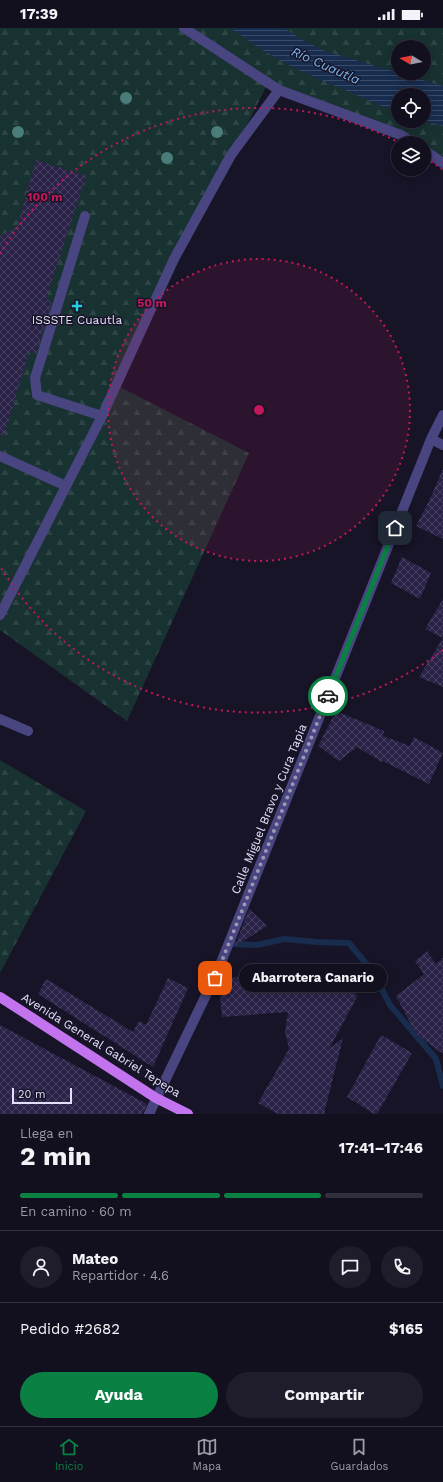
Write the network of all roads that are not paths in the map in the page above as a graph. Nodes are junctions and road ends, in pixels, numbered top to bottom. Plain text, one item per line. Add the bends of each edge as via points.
1 (184, 28) edge
2 (279, 90) junction
3 (402, 136) edge
4 (431, 155) edge
5 (443, 163) edge
6 (85, 216) dead end
7 (443, 415) edge
8 (102, 416) junction
9 (431, 439) junction
10 (443, 445) edge
11 (0, 456) edge
12 (66, 486) junction
13 (0, 615) edge
14 (0, 719) edge
15 (28, 731) dead end
16 (0, 997) edge
17 (156, 1098) junction
18 (149, 1114) edge
19 (188, 1114) edge

1 - 2 street
2 - 3 street
2 - 8 street via 231,155 174,259
4 - 5 street
6 - 8 street via 34,378 37,395
7 - 9 street, Calle Miguel Bravo y Cura Tapia
8 - 12 street
9 - 10 street
9 - 17 street, Calle Miguel Bravo y Cura Tapia via 218,970
11 - 12 street
12 - 13 street
14 - 15 street
16 - 17 main road, Avenida General Gabriel Tepepa
17 - 18 street, Calle Miguel Bravo y Cura Tapia
17 - 19 main road, Avenida General Gabriel Tepepa

